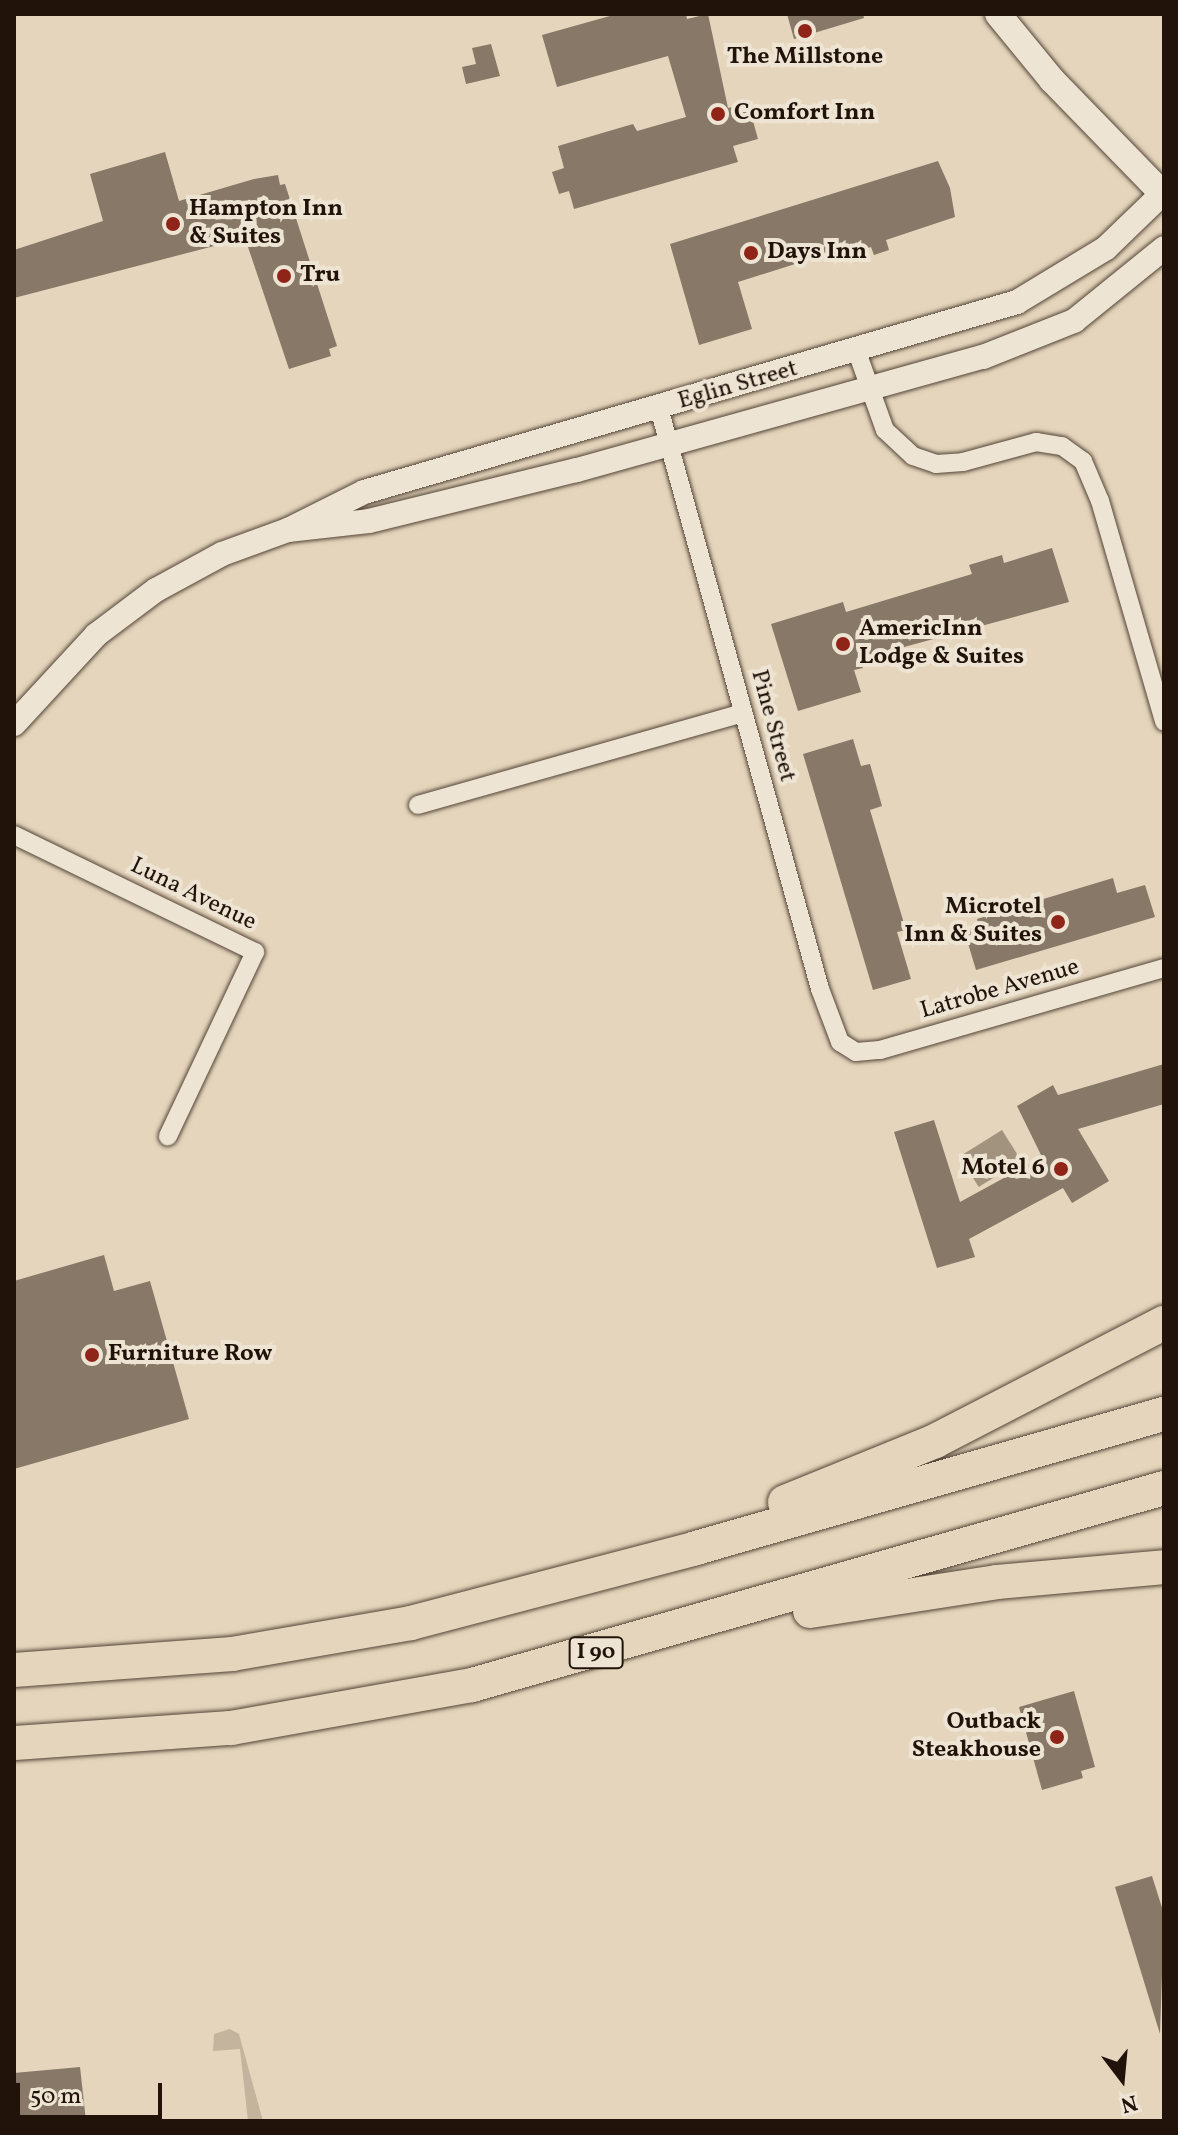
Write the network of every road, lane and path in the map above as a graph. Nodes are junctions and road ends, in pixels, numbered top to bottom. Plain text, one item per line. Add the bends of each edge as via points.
1 (998, 14) edge
2 (1163, 194) edge
3 (1164, 248) edge
4 (857, 352) junction
5 (868, 388) junction
6 (659, 408) junction
7 (669, 446) junction
8 (288, 530) junction
9 (743, 713) junction
10 (1164, 722) edge
11 (14, 724) edge
12 (418, 805) dead end
13 (14, 835) edge
14 (1164, 968) edge
15 (849, 1050) joint
16 (168, 1136) dead end
17 (1164, 1323) edge
18 (1164, 1414) edge
19 (1164, 1488) edge
20 (1164, 1567) edge
21 (475, 1608) junction
22 (582, 1657) junction
23 (14, 1670) edge
24 (14, 1743) edge

1 - 2 main road via 1045,72
2 - 4 street, Eglin Street via 1106,248 1042,291
3 - 5 street, Eglin Street via 1103,302 1045,335
4 - 5 street
4 - 6 street, Eglin Street
5 - 7 street, Eglin Street
5 - 10 street via 892,441 924,461 963,462 1036,442 1062,446 1083,461 1100,501
6 - 7 street, Pine Street
6 - 8 street, Eglin Street via 364,492
7 - 8 street, Eglin Street via 369,521
7 - 9 street, Pine Street
8 - 11 street, Eglin Street via 222,554 124,612 67,663
9 - 12 street
9 - 15 street, Pine Street via 829,1022
13 - 16 street, Luna Avenue via 255,952
14 - 15 street, Latrobe Avenue via 880,1050
17 - 21 highway via 1029,1395 855,1475
18 - 21 highway
19 - 22 highway, I 90
20 - 22 highway via 880,1598
21 - 23 highway via 232,1654
22 - 24 highway, I 90 via 406,1700 293,1720

